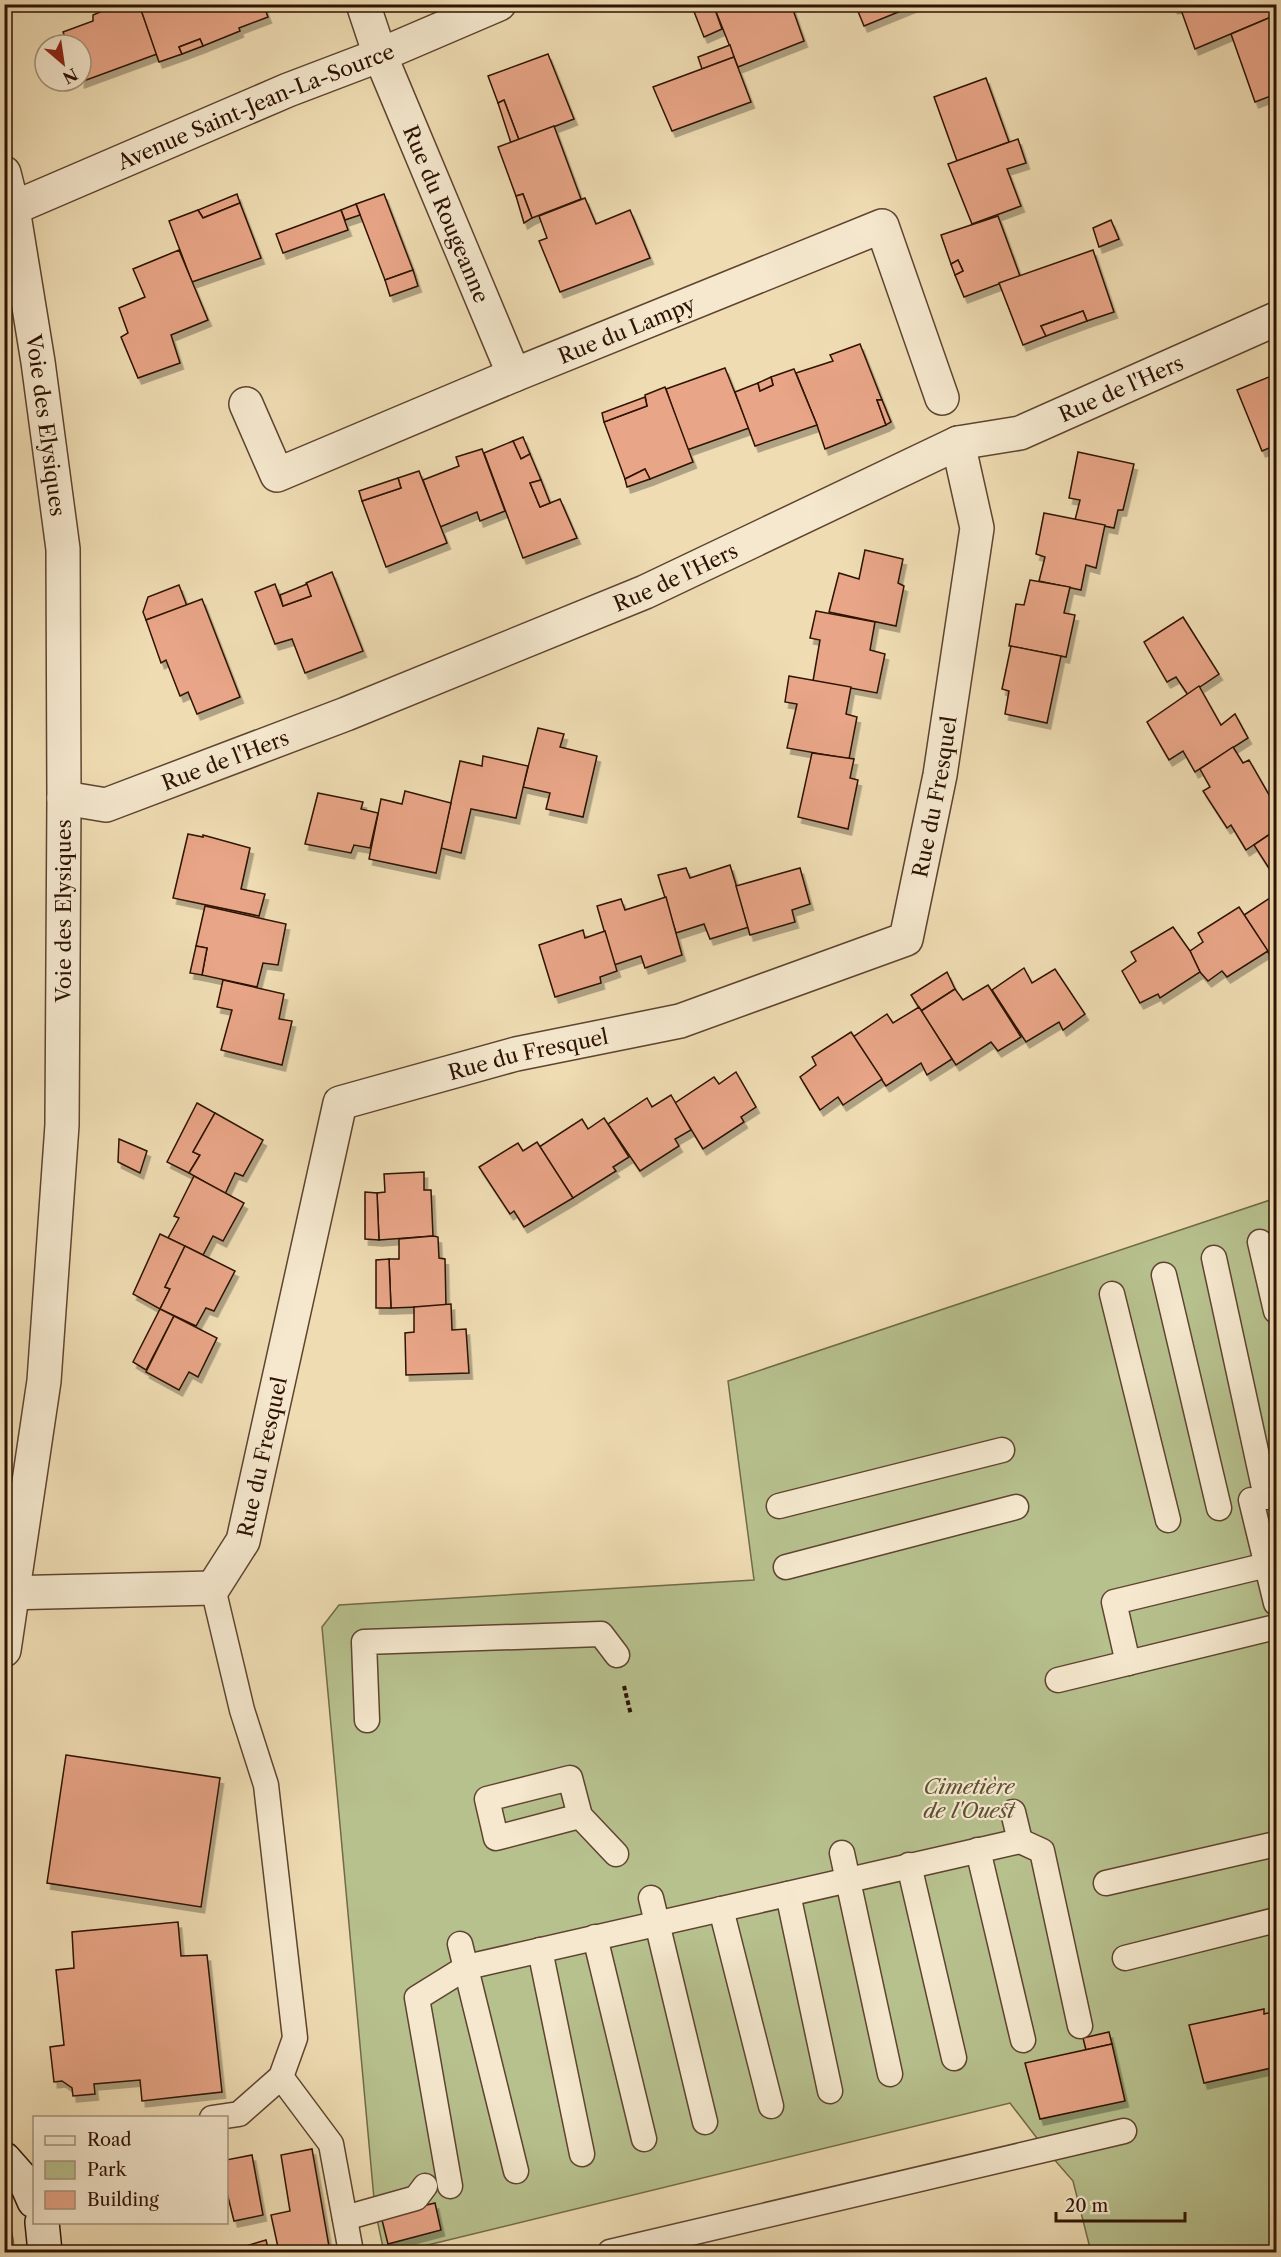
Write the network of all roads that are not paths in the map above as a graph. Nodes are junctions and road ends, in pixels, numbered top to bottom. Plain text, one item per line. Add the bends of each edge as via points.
1 (363, 4) edge
2 (499, 4) edge
3 (380, 55) junction
4 (4, 173) edge
5 (9, 211) edge
6 (1276, 319) edge
7 (514, 375) junction
8 (942, 398) dead end
9 (246, 404) dead end
10 (958, 443) junction
11 (64, 798) junction
12 (1260, 1242) dead end
13 (1214, 1258) dead end
14 (1164, 1275) dead end
15 (1112, 1294) dead end
16 (1276, 1311) edge
17 (1002, 1450) dead end
18 (779, 1506) dead end
19 (1016, 1507) dead end
20 (1219, 1508) dead end
21 (1168, 1520) dead end
22 (1268, 1565) junction
23 (786, 1567) dead end
24 (213, 1588) junction
25 (9, 1593) edge
26 (1276, 1602) edge
27 (1276, 1627) edge
28 (4, 1650) edge
29 (617, 1655) dead end
30 (1128, 1663) junction
31 (1058, 1680) dead end
32 (368, 1720) dead end
33 (1013, 1812) dead end
34 (580, 1816) dead end
35 (1020, 1841) junction
36 (1276, 1844) edge
37 (978, 1850) junction
38 (842, 1853) dead end
39 (616, 1854) dead end
40 (909, 1865) junction
41 (848, 1880) junction
42 (1106, 1883) dead end
43 (788, 1894) junction
44 (651, 1898) dead end
45 (722, 1909) junction
46 (1276, 1920) edge
47 (658, 1923) junction
48 (595, 1937) junction
49 (540, 1950) junction
50 (464, 1956) junction
51 (1125, 1958) dead end
52 (1080, 2026) dead end
53 (1023, 2040) dead end
54 (954, 2058) dead end
55 (890, 2074) dead end
56 (281, 2077) junction
57 (831, 2091) dead end
58 (771, 2106) dead end
59 (226, 2116) edge
60 (705, 2122) dead end
61 (1124, 2131) dead end
62 (644, 2139) dead end
63 (582, 2154) dead end
64 (4, 2159) edge
65 (516, 2171) dead end
66 (425, 2186) dead end
67 (450, 2186) dead end
68 (33, 2199) edge
69 (345, 2218) junction
70 (42, 2224) edge
71 (45, 2253) edge
72 (351, 2253) edge
73 (609, 2253) edge

1 - 3 street, Rue du Rougeanne
2 - 3 street, Avenue Saint-Jean-La-Source
3 - 5 street, Avenue Saint-Jean-La-Source via 288,90
3 - 7 street, Rue du Rougeanne
4 - 5 street, Voie des Elysiques
5 - 11 street, Voie des Elysiques via 38,362 63,549
6 - 10 street, Rue de l'Hers via 1020,433
7 - 8 street, Rue du Lampy via 882,226
7 - 9 street, Rue du Lampy via 277,475
10 - 11 street, Rue de l'Hers via 645,592 346,714 106,805
10 - 24 street, Rue du Fresquel via 977,528 940,775 906,939 680,1021 516,1054 340,1103 243,1540
11 - 25 street, Voie des Elysiques via 61,1137 44,1380
12 - 16 lane
13 - 22 lane
14 - 20 lane
15 - 21 lane
17 - 18 lane
19 - 23 lane
22 - 26 lane
22 - 30 lane via 1114,1602
24 - 25 street
24 - 56 lane via 242,1710 266,1785 295,2038
25 - 28 street, Voie des Elysiques
27 - 30 lane
29 - 32 lane via 600,1634 364,1642
30 - 31 lane
33 - 35 lane
34 - 39 lane
35 - 37 lane
35 - 52 lane via 1042,1851
36 - 42 lane
37 - 40 lane
37 - 53 lane
38 - 41 lane
40 - 41 lane
40 - 54 lane
41 - 43 lane
41 - 55 lane
43 - 45 lane
43 - 57 lane
44 - 47 lane
45 - 47 lane
45 - 58 lane
46 - 51 lane
47 - 48 lane
47 - 60 lane
48 - 49 lane
48 - 62 lane
49 - 50 lane
49 - 63 lane
50 - 65 lane
50 - 67 lane via 417,1998
56 - 59 lane via 239,2114
56 - 69 lane via 331,2144
61 - 73 lane
64 - 68 street via 27,2185
66 - 69 lane via 416,2198
69 - 72 lane
70 - 71 street

